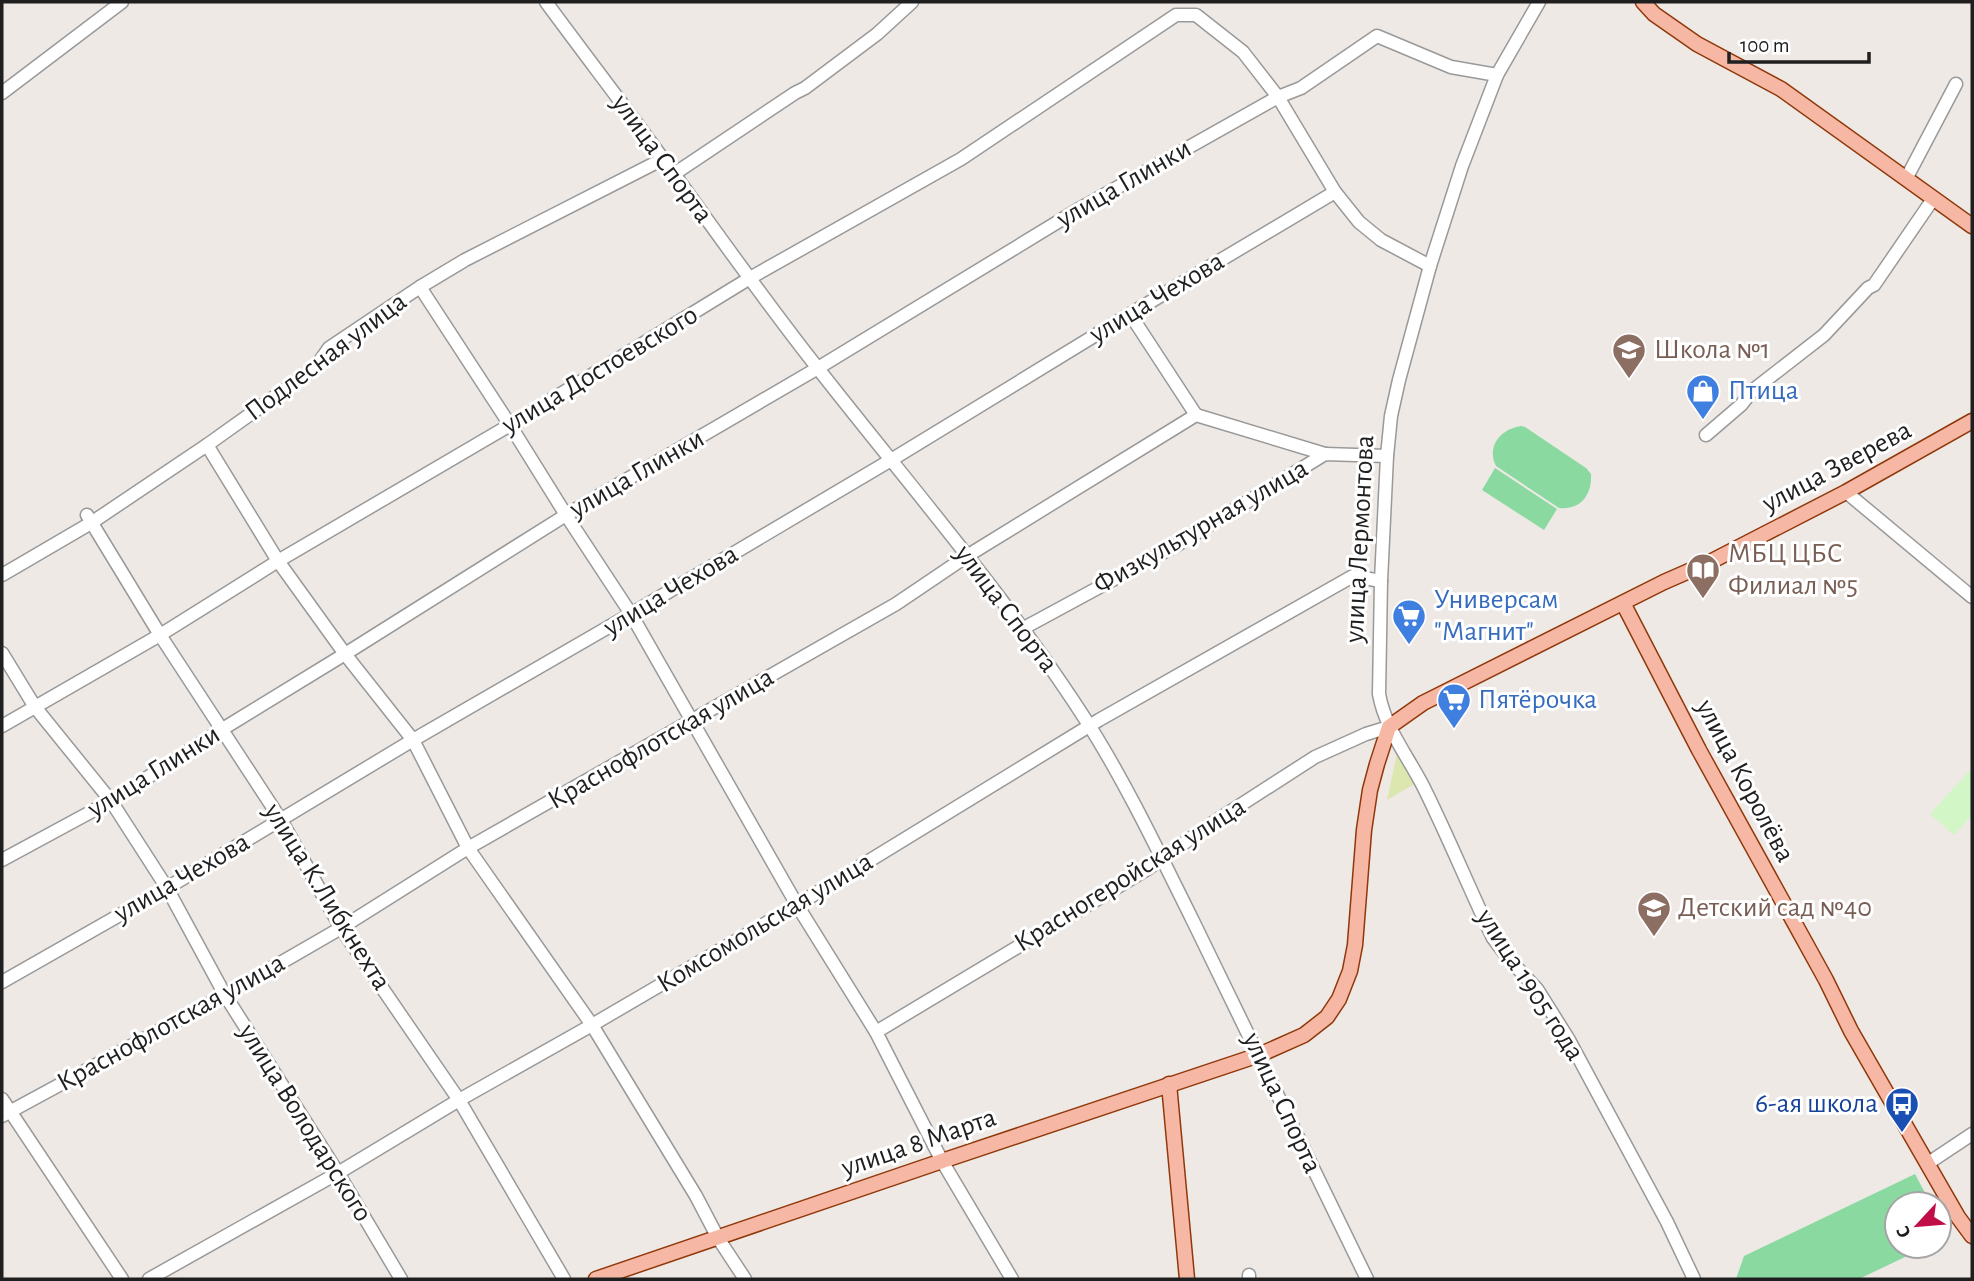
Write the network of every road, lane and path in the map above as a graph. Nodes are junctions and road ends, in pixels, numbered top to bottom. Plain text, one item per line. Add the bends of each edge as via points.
1 (122, 2) edge
2 (546, 2) edge
3 (912, 2) edge
4 (1539, 2) edge
5 (1643, 2) edge
6 (1497, 75) junction
7 (1956, 84) dead end
8 (2, 93) edge
9 (1278, 97) junction
10 (663, 159) junction
11 (674, 174) junction
12 (1906, 179) junction
13 (1335, 191) junction
14 (1933, 199) junction
15 (1972, 226) edge
16 (1430, 266) junction
17 (750, 278) junction
18 (419, 287) junction
19 (1130, 314) junction
20 (818, 369) junction
21 (1196, 415) junction
22 (1972, 421) edge
23 (510, 425) junction
24 (1706, 435) dead end
25 (207, 445) junction
26 (1325, 454) junction
27 (1387, 456) junction
28 (891, 460) junction
29 (1846, 492) junction
30 (566, 515) junction
31 (89, 519) junction
32 (967, 556) junction
33 (278, 561) junction
34 (2, 575) edge
35 (1381, 581) junction
36 (1972, 597) edge
37 (1623, 603) junction
38 (631, 614) junction
39 (1022, 629) junction
40 (160, 635) junction
41 (2, 653) edge
42 (345, 654) junction
43 (35, 707) junction
44 (692, 722) junction
45 (2, 726) edge
46 (1089, 726) junction
47 (1389, 727) junction
48 (221, 730) junction
49 (413, 740) junction
50 (111, 801) junction
51 (281, 820) junction
52 (468, 848) junction
53 (1162, 859) junction
54 (2, 860) edge
55 (167, 888) junction
56 (797, 905) junction
57 (341, 929) junction
58 (2, 982) edge
59 (225, 995) junction
60 (592, 1025) junction
61 (876, 1032) junction
62 (1259, 1055) junction
63 (1169, 1084) junction
64 (2, 1099) edge
65 (459, 1100) junction
66 (6, 1114) edge
67 (1972, 1134) edge
68 (942, 1161) junction
69 (1927, 1164) junction
70 (338, 1174) junction
71 (1972, 1236) edge
72 (718, 1238) junction
73 (122, 1279) edge
74 (149, 1279) edge
75 (401, 1279) edge
76 (564, 1279) edge
77 (596, 1279) edge
78 (745, 1279) edge
79 (1012, 1279) edge
80 (1187, 1279) edge
81 (1367, 1279) edge
82 (1694, 1279) edge

1 - 8 street
2 - 10 street, улица Спорта
3 - 11 street via 805,88
4 - 6 street, улица Лермонтова
5 - 12 main road via 1697,44 1781,89
6 - 9 street, улица Глинки via 1451,67 1377,36 1301,88
6 - 16 street, улица Лермонтова
7 - 12 street
9 - 13 street
9 - 17 street, улица Достоевского via 1243,52 1196,15 1176,15 961,159
9 - 20 street, улица Глинки via 1079,209
10 - 11 street, улица Спорта
10 - 18 street, Подлесная улица
11 - 17 street, улица Спорта
12 - 14 main road
13 - 16 street via 1359,222 1381,240
13 - 19 street, улица Чехова
14 - 15 main road
14 - 24 street via 1874,285 1824,335 1752,391
16 - 27 street, улица Лермонтова via 1399,380
17 - 20 street, улица Спорта
17 - 23 street, улица Достоевского
18 - 23 street
18 - 25 street, Подлесная улица via 329,348 315,368
19 - 21 street
19 - 28 street, улица Чехова
20 - 28 street, улица Спорта
20 - 30 street, улица Глинки
21 - 26 street
21 - 32 street, Краснофлотская улица
22 - 29 main road, улица Зверева
23 - 30 street
23 - 33 street, улица Достоевского
25 - 31 street, Подлесная улица
25 - 33 street
26 - 27 street, Физкультурная улица
26 - 39 street, Физкультурная улица via 1177,545
27 - 35 street, улица Лермонтова
28 - 32 street, улица Спорта
28 - 38 street, улица Чехова
29 - 36 street
29 - 37 main road, улица Зверева
30 - 38 street
30 - 42 street, улица Глинки
31 - 34 street, Подлесная улица
31 - 40 street, улица К.Либкнехта
32 - 39 street, улица Спорта
32 - 44 street, Краснофлотская улица via 896,604
33 - 40 street, улица Достоевского
33 - 42 street
35 - 46 street, Комсомольская улица via 1353,576
35 - 47 street, улица Лермонтова via 1379,694
37 - 47 main road, улица Зверева via 1423,703
37 - 69 main road, улица Королёва via 1699,751
38 - 44 street
38 - 49 street, улица Чехова
39 - 46 street, улица Спорта
40 - 43 street, улица Достоевского
40 - 48 street, улица К.Либкнехта
41 - 43 street, улица Володарского
42 - 48 street, улица Глинки
42 - 49 street
43 - 45 street, улица Достоевского
43 - 50 street, улица Володарского
44 - 52 street, Краснофлотская улица
44 - 56 street
46 - 53 street, улица Спорта
46 - 56 street, Комсомольская улица
47 - 53 street, Красногеройская улица via 1315,757
47 - 62 main road via 1370,790 1355,946 1347,980 1339,999 1317,1026
47 - 82 street, улица 1905 года via 1423,786 1493,938 1537,989 1569,1040
48 - 50 street, улица Глинки
48 - 51 street, улица К.Либкнехта
49 - 51 street, улица Чехова
49 - 52 street
50 - 54 street, улица Глинки
50 - 55 street, улица Володарского
51 - 55 street, улица Чехова
51 - 57 street, улица К.Либкнехта
52 - 57 street, Краснофлотская улица
52 - 60 street
53 - 61 street, Красногеройская улица
53 - 62 street, улица Спорта
55 - 58 street, улица Чехова
55 - 59 street, улица Володарского
56 - 60 street, Комсомольская улица
56 - 61 street
57 - 59 street, Краснофлотская улица
57 - 65 street, улица К.Либкнехта
59 - 66 street, Краснофлотская улица
59 - 70 street, улица Володарского
60 - 65 street, Комсомольская улица
60 - 72 street
61 - 68 street
62 - 63 main road, улица 8 Марта
62 - 81 street, улица Спорта
63 - 68 main road, улица 8 Марта
63 - 80 main road
64 - 66 street
65 - 70 street, Комсомольская улица
65 - 76 street, улица К.Либкнехта
66 - 73 street
67 - 69 street
68 - 72 main road, улица 8 Марта
68 - 79 street
69 - 71 main road, улица Королёва
70 - 74 street, Комсомольская улица
70 - 75 street, улица Володарского
72 - 77 main road, улица 8 Марта
72 - 78 street

